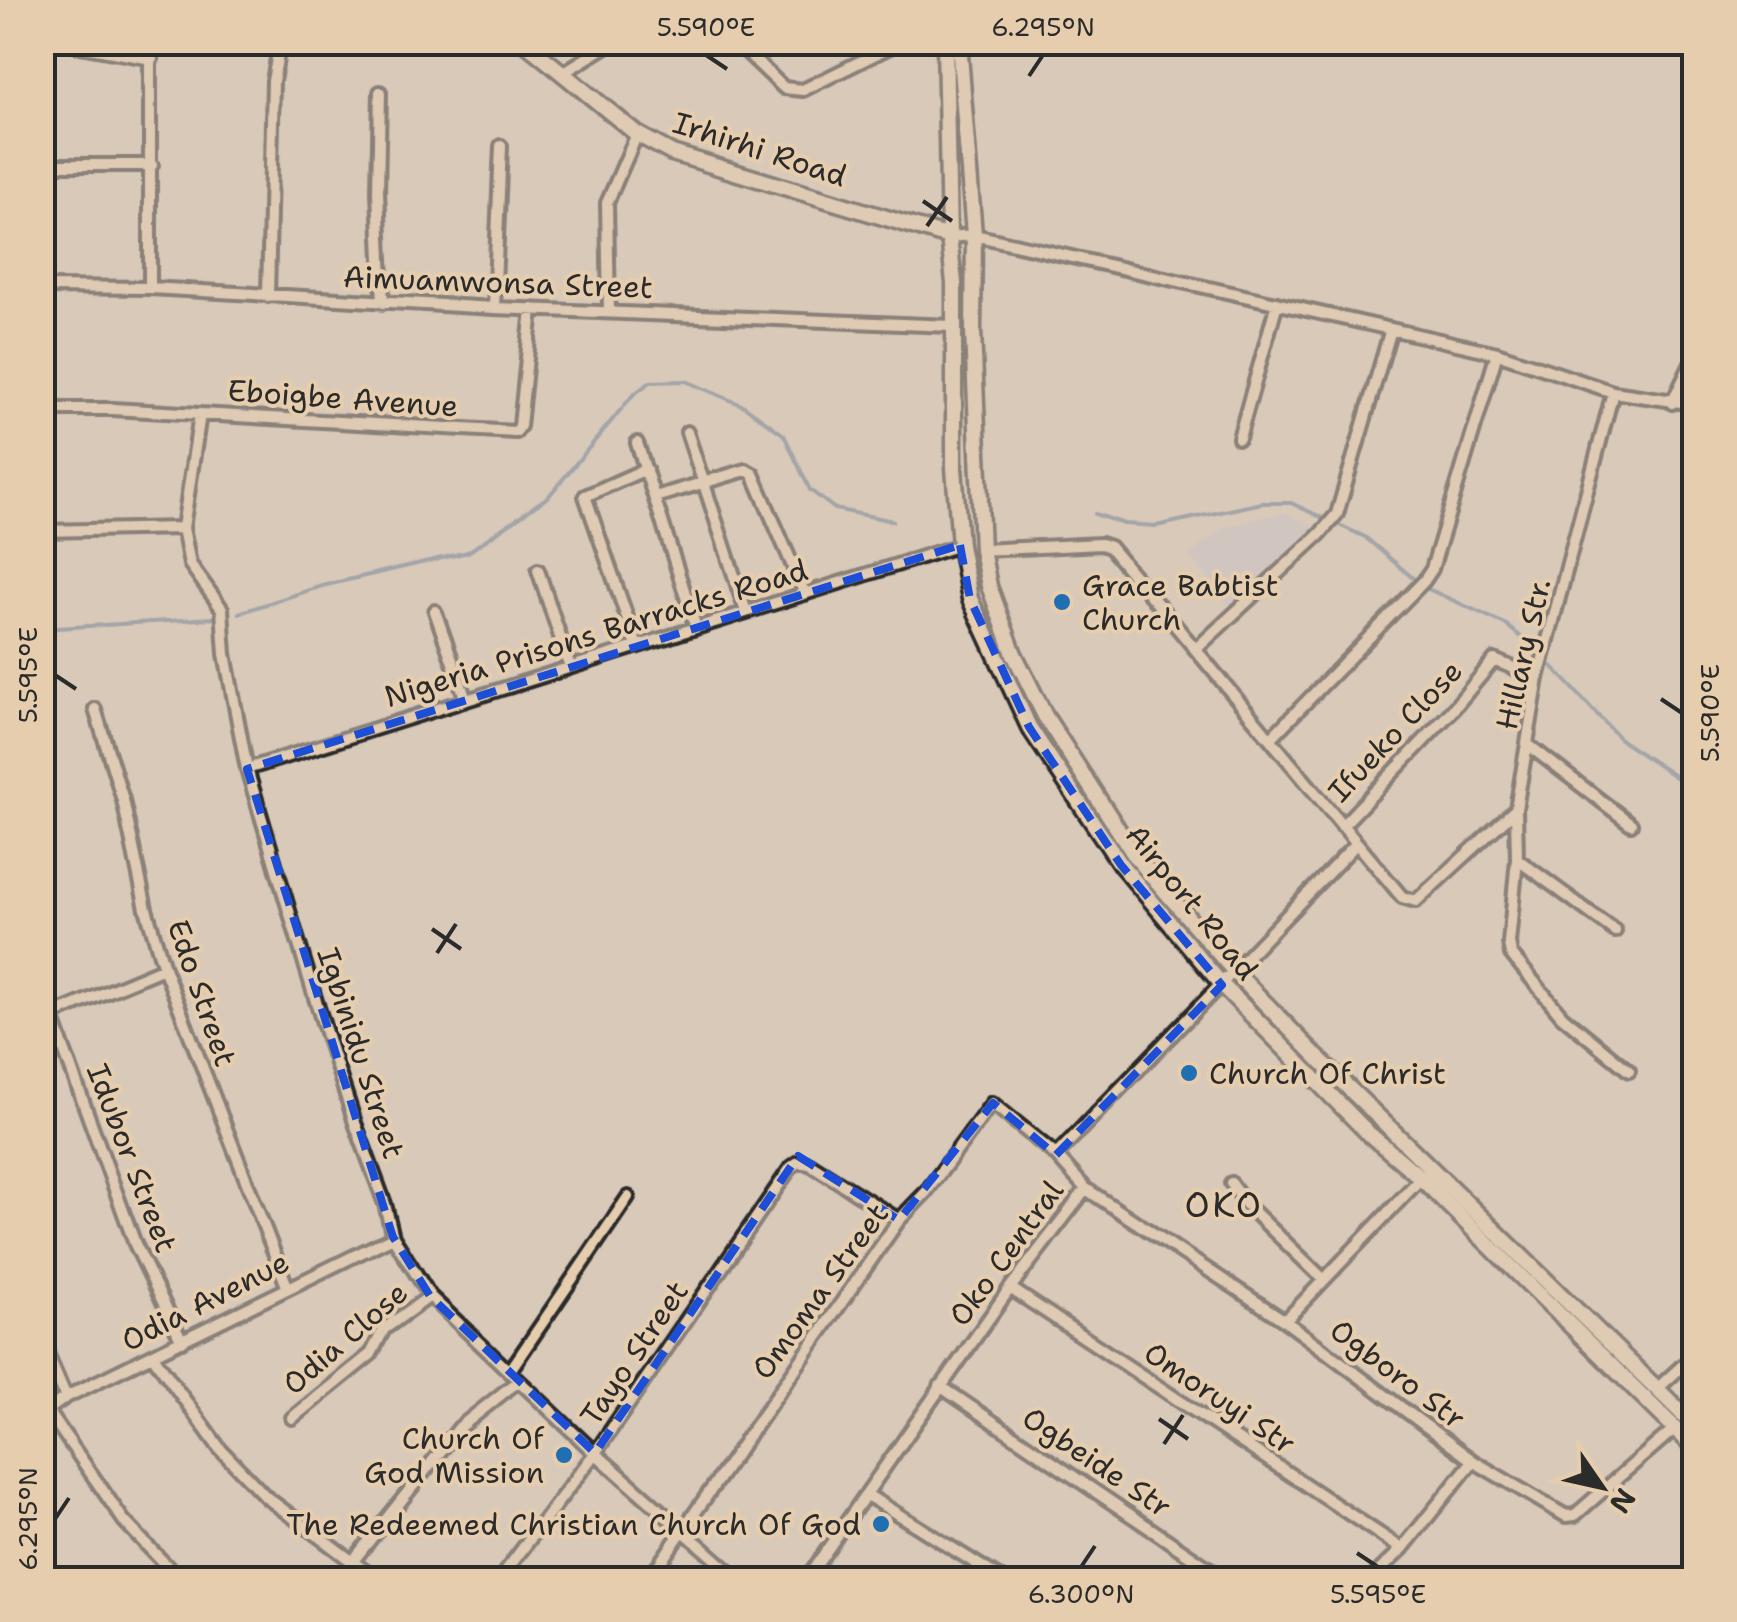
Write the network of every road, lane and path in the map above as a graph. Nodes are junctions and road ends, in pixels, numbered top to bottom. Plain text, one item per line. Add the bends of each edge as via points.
1 (57, 42) edge
2 (150, 42) edge
3 (280, 42) edge
4 (524, 42) edge
5 (614, 42) edge
6 (736, 42) edge
7 (900, 42) edge
8 (945, 42) edge
9 (959, 42) edge
10 (152, 60) junction
11 (562, 74) junction
12 (380, 92) dead end
13 (637, 134) junction
14 (501, 146) dead end
15 (42, 164) edge
16 (152, 164) junction
17 (974, 235) junction
18 (950, 237) junction
19 (42, 288) edge
20 (150, 288) junction
21 (268, 296) junction
22 (383, 302) junction
23 (1277, 303) junction
24 (494, 308) junction
25 (532, 309) junction
26 (608, 312) junction
27 (952, 326) junction
28 (1391, 329) junction
29 (1496, 352) junction
30 (1694, 358) edge
31 (1692, 369) edge
32 (1613, 392) junction
33 (1672, 403) junction
34 (1694, 404) edge
35 (42, 409) edge
36 (200, 414) junction
37 (687, 432) dead end
38 (1239, 438) dead end
39 (637, 442) dead end
40 (646, 469) junction
41 (704, 483) junction
42 (656, 498) junction
43 (183, 528) junction
44 (42, 530) edge
45 (960, 545) junction
46 (982, 550) junction
47 (538, 570) dead end
48 (805, 594) junction
49 (435, 611) dead end
50 (746, 612) junction
51 (696, 628) junction
52 (637, 646) junction
53 (1197, 648) junction
54 (570, 667) junction
55 (1538, 678) junction
56 (466, 700) junction
57 (95, 709) dead end
58 (1272, 738) junction
59 (1528, 744) junction
60 (247, 769) junction
61 (1516, 809) junction
62 (1630, 824) dead end
63 (1342, 826) junction
64 (1356, 844) junction
65 (1517, 859) junction
66 (1615, 930) dead end
67 (164, 968) junction
68 (1234, 971) junction
69 (1222, 986) junction
70 (42, 989) edge
71 (47, 1018) edge
72 (1629, 1071) dead end
73 (1056, 1155) junction
74 (1421, 1178) junction
75 (1230, 1183) dead end
76 (1086, 1189) junction
77 (628, 1196) dead end
78 (899, 1220) junction
79 (393, 1236) junction
80 (1324, 1280) junction
81 (287, 1286) junction
82 (1010, 1288) junction
83 (430, 1296) junction
84 (1285, 1321) junction
85 (42, 1341) edge
86 (182, 1341) junction
87 (154, 1356) junction
88 (1694, 1356) edge
89 (508, 1372) junction
90 (518, 1381) junction
91 (940, 1386) junction
92 (1657, 1389) junction
93 (66, 1397) junction
94 (45, 1412) edge
95 (292, 1418) dead end
96 (1694, 1425) edge
97 (1674, 1429) junction
98 (1694, 1447) edge
99 (596, 1453) junction
100 (1473, 1461) junction
101 (866, 1496) junction
102 (683, 1529) junction
103 (1402, 1550) junction
104 (353, 1561) junction
105 (1371, 1579) edge
106 (180, 1580) edge
107 (377, 1580) edge
108 (499, 1580) edge
109 (648, 1580) edge
110 (739, 1580) edge
111 (806, 1580) edge
112 (1003, 1580) edge
113 (1226, 1580) edge

1 - 10 street
2 - 10 street
3 - 21 street via 273,81
4 - 11 main road, Irhirhi Road
5 - 11 street
6 - 7 street via 784,88 802,90
8 - 18 main road, Airport Road
9 - 17 main road, Airport Road
10 - 16 street
11 - 13 main road, Irhirhi Road
12 - 22 street
13 - 18 main road, Irhirhi Road via 705,165
13 - 26 street via 606,203
14 - 24 street
15 - 16 street
16 - 20 street
17 - 18 street
17 - 23 street
17 - 46 main road, Airport Road
18 - 27 main road, Airport Road
19 - 20 street, Aimuamwonsa Street
20 - 21 street, Aimuamwonsa Street
21 - 22 street, Aimuamwonsa Street
22 - 24 street, Aimuamwonsa Street
23 - 28 street
23 - 38 street
24 - 25 street, Aimuamwonsa Street
25 - 26 street, Aimuamwonsa Street
25 - 36 street, Eboigbe Avenue via 516,432
26 - 27 street, Aimuamwonsa Street
27 - 45 main road, Airport Road
28 - 29 street
28 - 53 street via 1337,514
29 - 32 street
29 - 58 street via 1432,569
30 - 31 street
31 - 33 street
32 - 33 street
32 - 55 street, Hillary Str.
33 - 34 street
35 - 36 street, Eboigbe Avenue
36 - 43 street, Igbinidu Street
37 - 41 street
39 - 40 street
40 - 42 street
40 - 52 street via 585,496
41 - 42 street
41 - 48 street via 746,470 752,474
41 - 50 street
42 - 51 street
43 - 44 street
43 - 60 street, Igbinidu Street via 190,564 222,609
45 - 48 street, Nigeria Prisons Barracks Road
45 - 69 main road, Airport Road via 970,599 1030,727 1121,865
46 - 53 street via 1110,547
46 - 68 main road, Airport Road via 1014,654 1045,716 1135,856
47 - 54 street
48 - 50 street, Nigeria Prisons Barracks Road
49 - 56 street
50 - 51 street, Nigeria Prisons Barracks Road
51 - 52 street, Nigeria Prisons Barracks Road
52 - 54 street, Nigeria Prisons Barracks Road
53 - 58 street
54 - 56 street, Nigeria Prisons Barracks Road
55 - 59 street, Hillary Str.
55 - 63 street, Ifueko Close via 1494,660
56 - 60 street, Nigeria Prisons Barracks Road
57 - 67 street, Edo Street
58 - 63 street
59 - 61 street, Hillary Str.
59 - 62 street
60 - 79 street, Igbinidu Street
61 - 64 street via 1416,901 1402,897
61 - 65 street, Hillary Str.
63 - 64 street
64 - 68 street, Oko Central
65 - 66 street
65 - 72 street, Hillary Str. via 1511,954 1562,1016
67 - 71 street
67 - 81 street, Edo Street
68 - 69 street, Oko Central
68 - 92 main road, Airport Road
69 - 73 street, Oko Central
69 - 74 main road, Airport Road
70 - 71 street, Idubor Street
71 - 86 street, Idubor Street via 135,1244
73 - 76 street, Oko Central
73 - 78 street, Omoma Street via 992,1103
74 - 80 street
74 - 97 main road, Airport Road
75 - 80 street
76 - 82 street, Oko Central
76 - 84 street, Ogboro Str
77 - 89 street
78 - 99 street, Tayo Street via 798,1162
78 - 102 street, Omoma Street
79 - 81 street, Odia Avenue
79 - 83 street, Igbinidu Street
80 - 84 street
81 - 86 street, Odia Avenue
82 - 91 street, Oko Central
82 - 103 street, Omoruyi Str
83 - 89 street, Igbinidu Street
83 - 95 street, Odia Close via 384,1329 371,1354
84 - 100 street, Ogboro Str
85 - 93 street
86 - 87 street, Odia Avenue
87 - 93 street, Odia Avenue
87 - 104 street via 220,1449 266,1497
88 - 92 street
89 - 90 street, Igbinidu Street
90 - 99 street, Igbinidu Street
90 - 104 street via 460,1428
91 - 101 street, Oko Central
91 - 113 street, Ogbeide Str
92 - 96 main road, Airport Road
93 - 94 street, Odia Avenue
94 - 106 street via 124,1520
97 - 98 main road, Airport Road
97 - 100 street, Ogboro Str via 1575,1515 1566,1516
99 - 102 street, Igbinidu Street
99 - 108 street, Tayo Street
100 - 103 street
101 - 111 street, Oko Central
101 - 112 street
102 - 109 street, Omoma Street
102 - 110 street, Igbinidu Street
103 - 105 street
104 - 107 street

